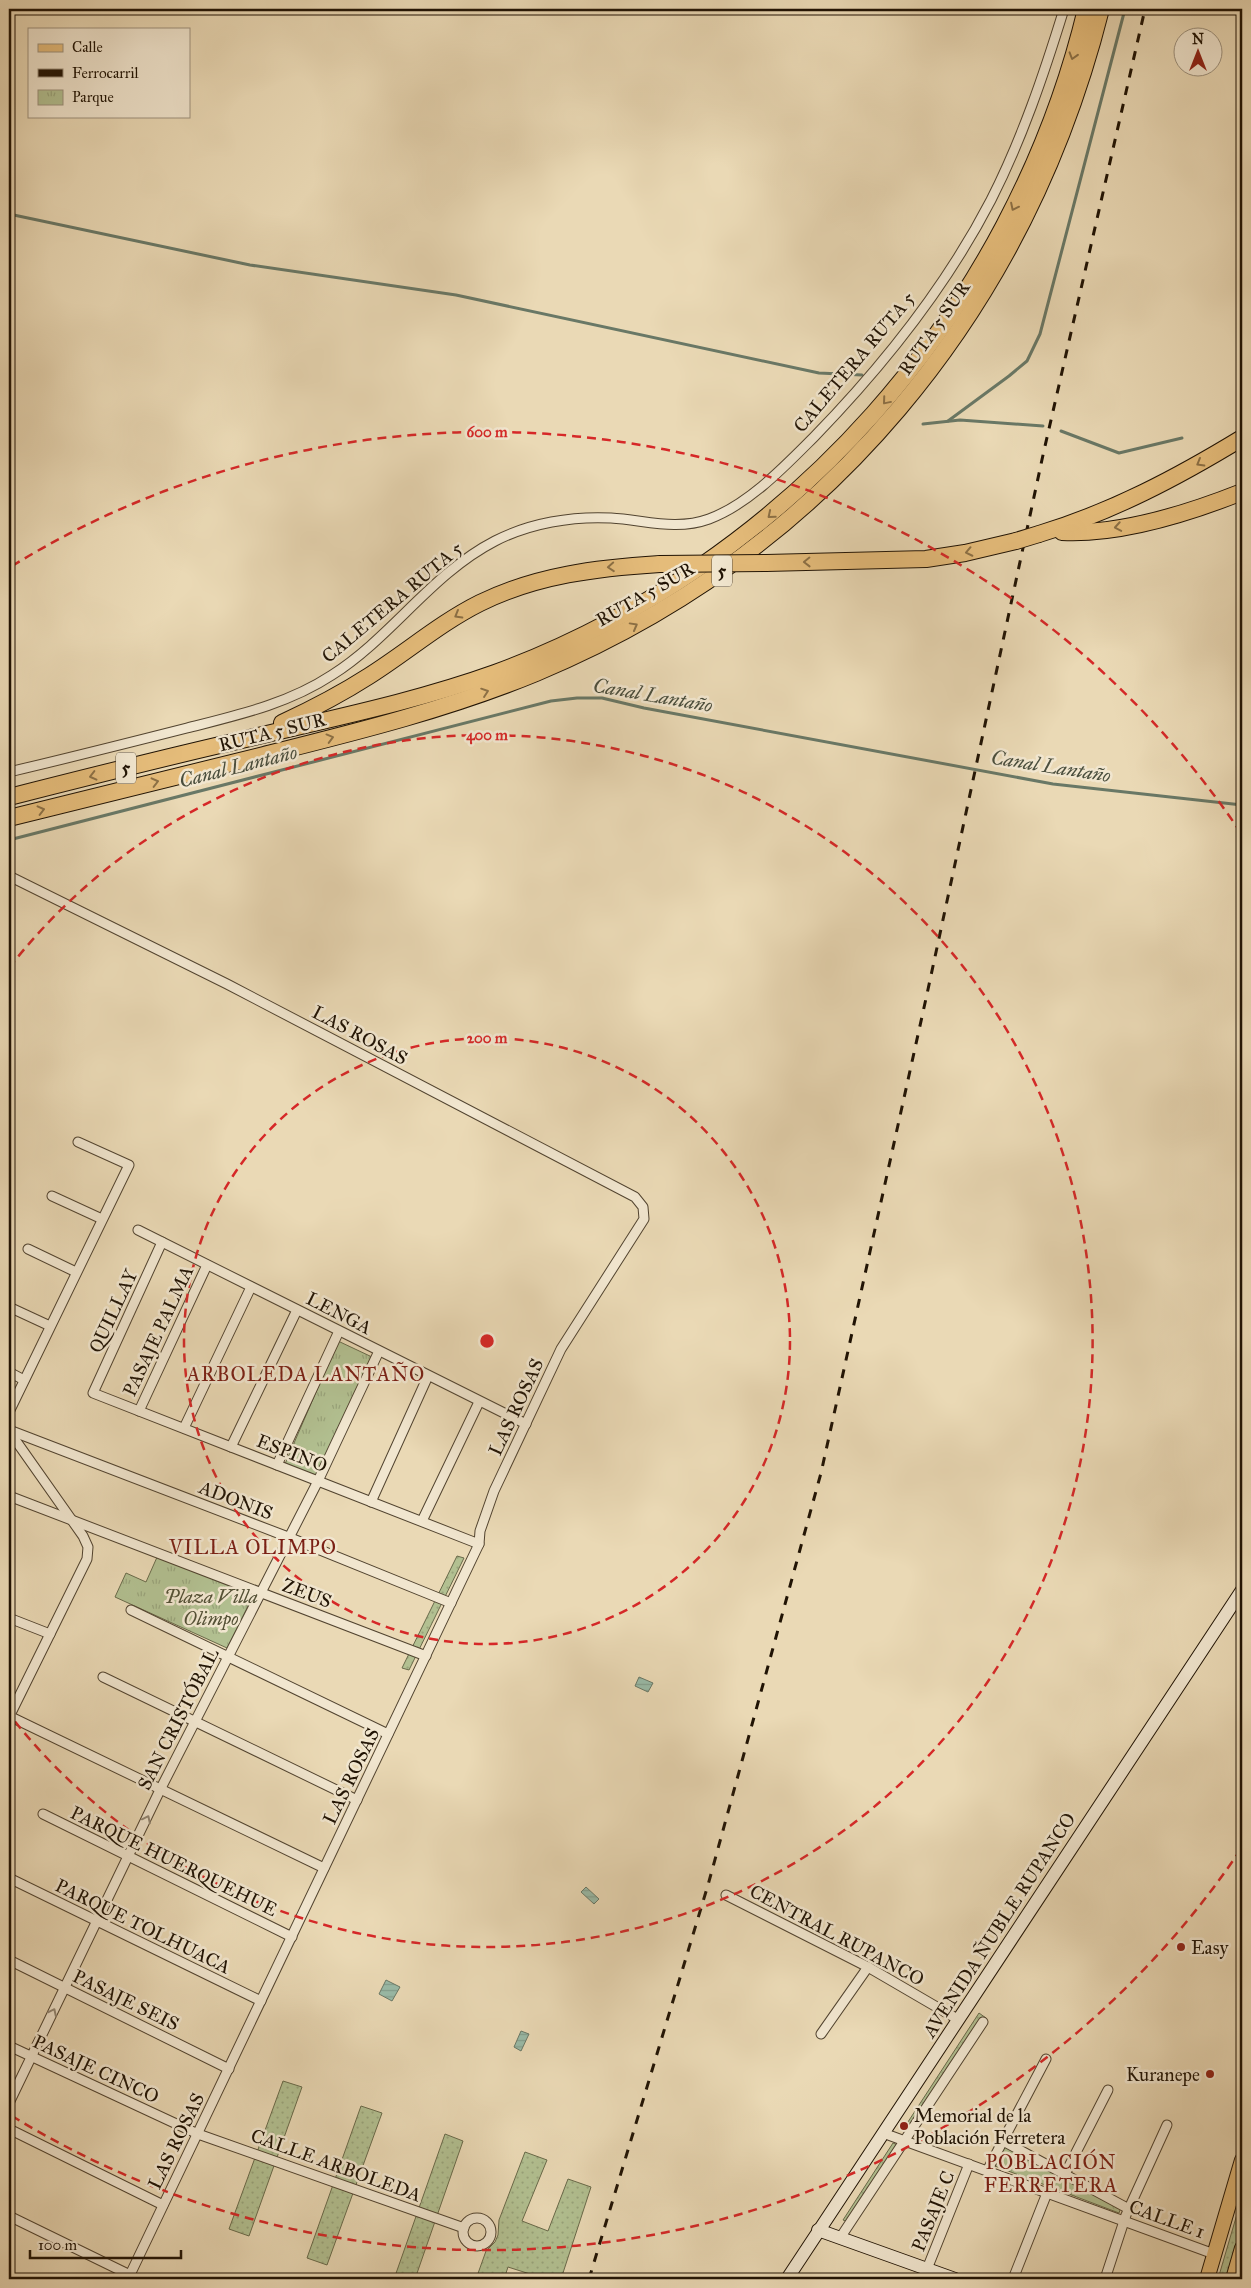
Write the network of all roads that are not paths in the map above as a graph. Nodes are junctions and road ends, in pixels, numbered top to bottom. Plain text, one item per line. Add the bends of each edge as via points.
1 (1064, 9) edge
2 (1086, 9) edge
3 (1101, 9) edge
4 (1242, 438) edge
5 (1242, 492) edge
6 (1044, 533) junction
7 (242, 740) junction
8 (9, 772) edge
9 (9, 797) edge
10 (9, 818) edge
11 (9, 876) edge
12 (78, 1142) dead end
13 (52, 1196) dead end
14 (102, 1220) junction
15 (138, 1230) dead end
16 (162, 1242) junction
17 (28, 1249) dead end
18 (208, 1265) junction
19 (76, 1272) junction
20 (251, 1287) junction
21 (9, 1306) edge
22 (296, 1310) junction
23 (50, 1326) junction
24 (339, 1331) junction
25 (379, 1351) junction
26 (9, 1372) edge
27 (428, 1376) junction
28 (24, 1380) junction
29 (93, 1393) joint
30 (479, 1402) junction
31 (139, 1411) junction
32 (9, 1412) edge
33 (526, 1424) junction
34 (184, 1428) junction
35 (9, 1430) edge
36 (231, 1447) junction
37 (277, 1465) junction
38 (318, 1481) junction
39 (9, 1496) edge
40 (371, 1502) junction
41 (72, 1520) junction
42 (422, 1521) junction
43 (288, 1537) junction
44 (479, 1544) junction
45 (1242, 1590) edge
46 (261, 1592) junction
47 (451, 1603) junction
48 (131, 1610) dead end
49 (9, 1618) edge
50 (50, 1634) junction
51 (228, 1656) junction
52 (426, 1656) junction
53 (103, 1677) dead end
54 (9, 1717) edge
55 (195, 1722) junction
56 (388, 1734) junction
57 (160, 1790) junction
58 (357, 1800) junction
59 (43, 1814) dead end
60 (129, 1856) junction
61 (324, 1868) junction
62 (11, 1879) dead end
63 (726, 1895) dead end
64 (97, 1921) junction
65 (292, 1937) junction
66 (9, 1960) edge
67 (868, 1967) junction
68 (65, 1988) junction
69 (261, 2001) junction
70 (959, 2020) junction
71 (983, 2022) dead end
72 (821, 2034) dead end
73 (9, 2046) edge
74 (31, 2057) junction
75 (1046, 2058) dead end
76 (229, 2069) junction
77 (1108, 2090) dead end
78 (9, 2103) edge
79 (1167, 2126) dead end
80 (9, 2129) edge
81 (883, 2132) junction
82 (198, 2134) junction
83 (906, 2139) junction
84 (1003, 2141) junction
85 (1242, 2160) edge
86 (969, 2164) junction
87 (987, 2170) junction
88 (1065, 2174) junction
89 (1047, 2193) junction
90 (163, 2206) junction
91 (1129, 2208) junction
92 (9, 2216) edge
93 (1125, 2221) junction
94 (464, 2228) dead end
95 (818, 2230) junction
96 (840, 2238) junction
97 (1242, 2248) edge
98 (1214, 2254) junction
99 (927, 2269) junction
100 (129, 2277) edge
101 (787, 2279) edge
102 (955, 2279) edge
103 (1013, 2279) edge
104 (1105, 2279) edge
105 (1207, 2279) edge
106 (1233, 2279) edge

1 - 8 street, CALETERA RUTA 5 via 1016,145 965,245 904,332 856,391 800,450 749,495 720,515 690,524 595,518 550,522 518,531 480,549 447,573 358,657 300,694 260,709
2 -> 7 highway, RUTA 5 SUR / 5 via 1066,80 1040,149 982,266 904,379 854,436 791,498 685,577 621,615 554,648 452,687
10 -> 3 highway, RUTA 5 SUR / 5 via 319,741 499,687 571,658 634,626 740,558 814,496 867,445 913,393 970,314 1018,232 1050,165 1076,96
4 -> 6 highway via 1158,486
5 -> 6 highway via 1199,508 1133,524
6 -> 7 highway, bridge via 965,553 926,558 660,564 575,572 540,580 500,594 443,624 347,690
7 -> 9 highway, RUTA 5 SUR / 5
11 - 33 street, LAS ROSAS via 227,984 635,1197 643,1207 644,1219 561,1349
12 - 14 street via 129,1165
13 - 14 street
14 - 19 street
15 - 16 street, LENGA
16 - 18 street, LENGA
16 - 29 street, QUILLAY
17 - 19 street
18 - 20 street, LENGA
18 - 31 street, PASAJE PALMA
19 - 23 street
20 - 22 street, LENGA
20 - 34 street
21 - 23 street
22 - 24 street, LENGA
22 - 36 street
23 - 28 street
24 - 25 street, LENGA
24 - 37 street
25 - 27 street, LENGA
25 - 38 street, SAN CRISTÓBAL
26 - 28 street
27 - 30 street, LENGA
27 - 40 street
28 - 32 street
29 - 31 street, ESPINO
30 - 33 street, LENGA
30 - 42 street
31 - 34 street, ESPINO
33 - 44 street, LAS ROSAS via 486,1511
34 - 36 street, ESPINO
35 - 41 street
35 - 43 street, ADONIS
36 - 37 street, ESPINO
37 - 38 street, ESPINO
38 - 40 street, ESPINO
38 - 43 street, SAN CRISTÓBAL
39 - 41 street, ZEUS
40 - 42 street, ESPINO
41 - 46 street, ZEUS
41 - 50 street via 85,1539 88,1556
42 - 44 street, ESPINO
43 - 46 street, SAN CRISTÓBAL
43 - 47 street, ADONIS
44 - 47 street, LAS ROSAS
45 - 70 street, AVENIDA ÑUBLE RUPANCO
46 - 51 street, SAN CRISTÓBAL
46 - 52 street, ZEUS
47 - 52 street, LAS ROSAS
48 - 51 street
49 - 50 street
50 - 54 street
51 - 55 street, SAN CRISTÓBAL
51 - 56 street
52 - 56 street, LAS ROSAS
53 - 55 street
54 - 57 street
55 - 57 street, SAN CRISTÓBAL
55 - 58 street
56 - 58 street, LAS ROSAS
60 -> 57 street, SAN CRISTÓBAL
57 - 61 street
58 - 61 street, LAS ROSAS
59 - 60 street, PARQUE HUERQUEHUE
60 - 64 street, SAN CRISTÓBAL
60 - 65 street, PARQUE HUERQUEHUE
61 - 65 street, LAS ROSAS
62 - 64 street, PARQUE TOLHUACA
63 - 67 street, CENTRAL RUPANCO
64 - 68 street, SAN CRISTÓBAL
64 - 69 street, PARQUE TOLHUACA
65 - 69 street, LAS ROSAS
66 - 68 street, PASAJE SEIS
67 - 70 street, CENTRAL RUPANCO
67 - 72 street
74 -> 68 street, SAN CRISTÓBAL
68 - 76 street, PASAJE SEIS
69 - 76 street, LAS ROSAS
70 - 81 street, AVENIDA ÑUBLE RUPANCO
71 - 83 street, AVENIDA ÑUBLE RUPANCO
73 - 74 street, PASAJE CINCO
74 - 78 street, SAN CRISTÓBAL
74 - 82 street, PASAJE CINCO
75 - 84 street, PASAJE C
76 - 82 street, LAS ROSAS
77 - 88 street
79 - 91 street
80 - 90 street
81 - 83 street, CALLE 1
81 - 95 street, AVENIDA ÑUBLE RUPANCO
82 - 90 street, LAS ROSAS
82 - 94 street, CALLE ARBOLEDA
83 - 86 street, CALLE 1
83 - 96 street, AVENIDA ÑUBLE RUPANCO
84 - 87 street, PASAJE C
84 - 88 street, CALLE 1
85 - 98 main road
86 - 87 street, CALLE 1
86 - 99 street, PASAJE C
87 - 89 street, CALLE 1
88 - 91 street, CALLE 1
89 - 93 street, CALLE 1
89 - 103 street
90 - 100 street, LAS ROSAS
91 - 93 street
92 - 100 street
93 - 98 street, CALLE 1
93 - 104 street
95 - 96 street
95 - 101 street, AVENIDA ÑUBLE RUPANCO
96 - 99 street
97 - 106 main road
98 - 105 main road
99 - 102 street

